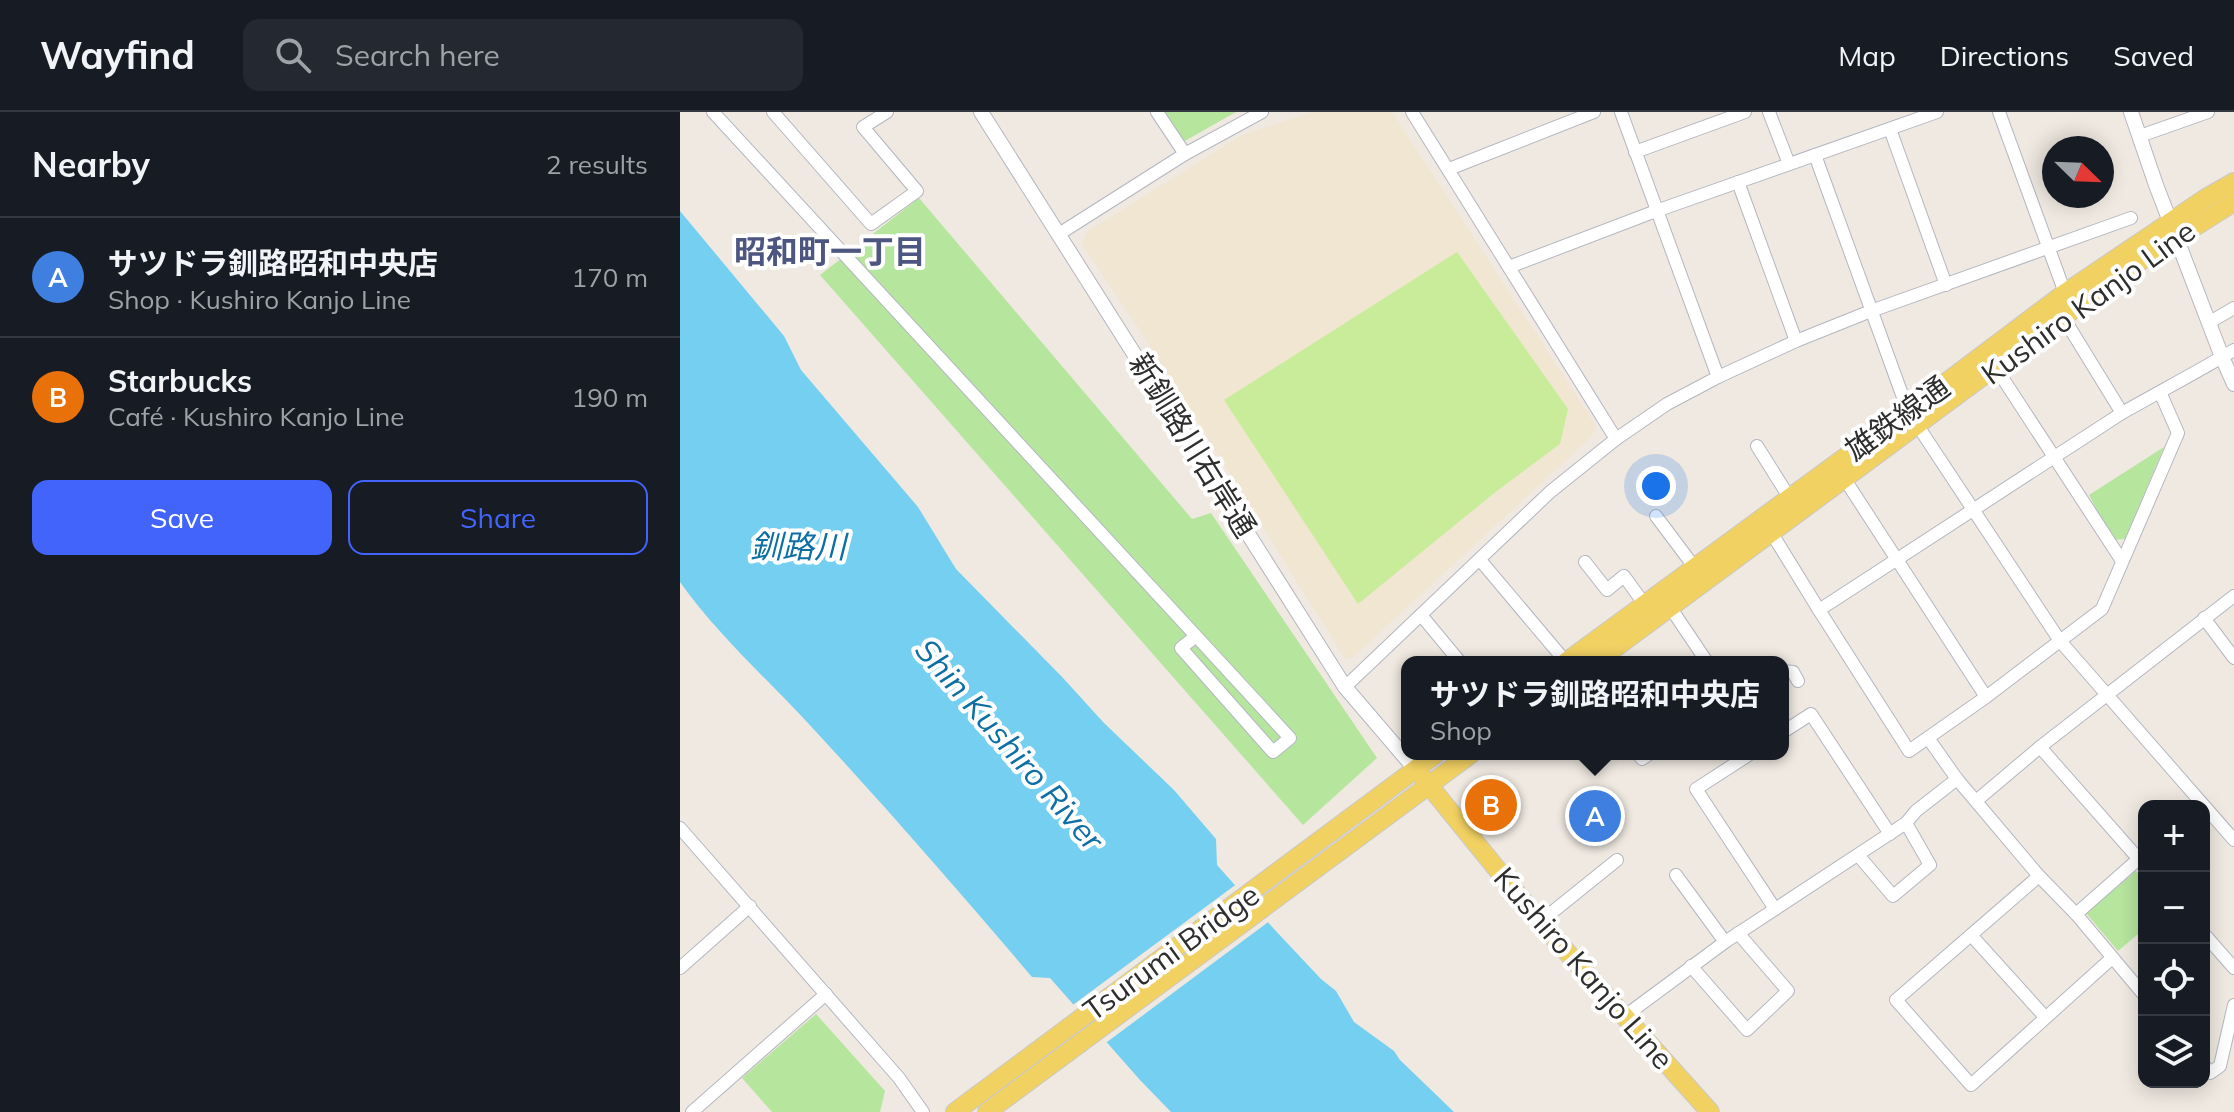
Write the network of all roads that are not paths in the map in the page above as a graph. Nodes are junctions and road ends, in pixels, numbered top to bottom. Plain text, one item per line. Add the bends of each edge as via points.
1 (713, 112) edge
2 (793, 112) edge
3 (887, 112) edge
4 (981, 112) edge
5 (1157, 112) edge
6 (1412, 112) edge
7 (1594, 112) edge
8 (1621, 112) edge
9 (1745, 112) edge
10 (1769, 112) edge
11 (1937, 112) edge
12 (1999, 112) edge
13 (2131, 112) edge
14 (2208, 112) edge
15 (1258, 113) edge
16 (777, 116) edge
17 (1890, 129) junction
18 (2140, 136) junction
19 (1635, 152) junction
20 (1185, 154) junction
21 (1815, 155) junction
22 (1789, 164) junction
23 (1449, 169) junction
24 (1738, 182) junction
25 (2234, 182) edge
26 (2234, 202) edge
27 (1656, 211) junction
28 (2131, 218) dead end
29 (2174, 230) junction
30 (1059, 234) junction
31 (2047, 247) junction
32 (1509, 267) junction
33 (1946, 285) junction
34 (2065, 293) junction
35 (2234, 308) edge
36 (1871, 311) junction
37 (2063, 317) junction
38 (2210, 322) junction
39 (1796, 341) junction
40 (2228, 354) edge
41 (1996, 368) junction
42 (1718, 377) junction
43 (2234, 384) edge
44 (2160, 392) junction
45 (2122, 413) junction
46 (1913, 418) junction
47 (1616, 439) junction
48 (1757, 446) dead end
49 (2054, 457) junction
50 (1844, 478) junction
51 (1789, 497) junction
52 (1973, 509) junction
53 (1656, 516) dead end
54 (1771, 532) junction
55 (1896, 559) junction
56 (1480, 560) junction
57 (2122, 561) junction
58 (1585, 562) dead end
59 (1695, 568) junction
60 (2234, 596) edge
61 (1645, 605) junction
62 (1670, 607) junction
63 (1819, 610) junction
64 (1421, 615) junction
65 (2204, 618) junction
66 (1196, 636) junction
67 (2060, 641) junction
68 (1455, 656) edge
69 (1561, 656) edge
70 (1574, 656) edge
71 (1604, 656) edge
72 (1703, 656) edge
73 (2234, 658) edge
74 (1789, 672) edge
75 (1798, 681) dead end
76 (1345, 687) junction
77 (2108, 695) junction
78 (1986, 697) junction
79 (1789, 728) edge
80 (1928, 738) junction
81 (2040, 747) junction
82 (1401, 752) edge
83 (1407, 760) edge
84 (1428, 760) edge
85 (1463, 760) edge
86 (1741, 760) edge
87 (1416, 770) junction
88 (1957, 779) junction
89 (1430, 786) junction
90 (2197, 800) edge
91 (1976, 801) junction
92 (2210, 815) edge
93 (1906, 823) junction
94 (680, 828) edge
95 (1890, 834) junction
96 (2234, 840) edge
97 (1858, 855) junction
98 (2138, 855) edge
99 (1617, 860) dead end
100 (2138, 862) edge
101 (1676, 875) dead end
102 (2039, 876) junction
103 (750, 906) junction
104 (1775, 909) junction
105 (2076, 914) junction
106 (1540, 922) junction
107 (1738, 933) junction
108 (1971, 935) junction
109 (2210, 941) edge
110 (1725, 942) junction
111 (2112, 958) junction
112 (1691, 966) junction
113 (680, 968) edge
114 (2234, 968) edge
115 (2138, 988) edge
116 (826, 994) junction
117 (2234, 1005) edge
118 (1625, 1016) junction
119 (2045, 1017) junction
120 (2210, 1073) edge
121 (956, 1111) edge
122 (692, 1112) edge
123 (923, 1112) edge
124 (987, 1112) edge
125 (1710, 1112) edge

1 - 66 street
2 - 16 street
3 - 16 street via 863,127 917,191 871,224
4 - 30 street, 新釧路川右岸通
5 - 20 street
6 - 23 street
7 - 23 street
8 - 19 street
9 - 19 street
10 - 22 street
11 - 17 street
12 - 31 street
13 - 18 street
14 - 18 street
15 - 20 street
17 - 21 street
17 - 33 street
18 - 29 street
19 - 27 street
20 - 30 street
21 - 22 street
21 - 36 street
22 - 24 street
23 - 32 street
24 - 27 street
24 - 39 street
25 - 29 main road, 雄鉄線通 via 2206,198
26 - 29 main road, Kushiro Kanjo Line
27 - 32 street
27 - 42 street
28 - 31 street
29 - 34 main road, 雄鉄線通
29 - 37 main road, Kushiro Kanjo Line
29 - 38 street
30 - 76 street, 新釧路川右岸通
31 - 33 street
31 - 34 street
32 - 47 street
33 - 36 street
34 - 46 main road, 雄鉄線通
35 - 38 street
36 - 39 street
36 - 46 street
37 - 41 main road, Kushiro Kanjo Line
37 - 45 street
38 - 40 street
39 - 42 street
40 - 43 street
40 - 44 street
41 - 46 main road, Kushiro Kanjo Line
41 - 49 street
42 - 47 street
44 - 45 street
44 - 57 street via 2178,433
45 - 49 street
46 - 50 main road, Kushiro Kanjo Line
46 - 51 main road, 雄鉄線通
46 - 52 street
47 - 56 street via 1550,492
48 - 51 street
49 - 52 street
49 - 57 street
50 - 54 main road, Kushiro Kanjo Line
50 - 55 street
51 - 59 main road, 雄鉄線通
52 - 55 street
52 - 67 street
53 - 59 street
54 - 62 main road, Kushiro Kanjo Line
54 - 63 street
55 - 63 street
55 - 78 street
56 - 64 street
56 - 69 street
57 - 67 street via 2102,609
58 - 61 street via 1607,590 1624,576
59 - 61 main road, 雄鉄線通
60 - 65 street
61 - 70 main road, 雄鉄線通
62 - 71 main road, Kushiro Kanjo Line
62 - 72 street
63 - 80 street via 1909,751
64 - 68 street
64 - 76 street
65 - 73 street
65 - 77 street
66 - 66 street via 1181,648 1273,752 1290,738
67 - 77 street
67 - 78 street
74 - 75 street
76 - 82 street, 新釧路川右岸通
77 - 81 street
77 - 90 street
78 - 80 street
79 - 95 street via 1811,714
80 - 88 street
81 - 91 street
81 - 98 street
83 - 87 street, 新釧路川右岸通
84 - 87 main road
85 - 89 main road
86 - 104 street via 1696,789
87 - 89 main road, Kushiro Kanjo Line
87 - 121 main road, Tsurumi Bridge
88 - 91 street
88 - 93 street
89 - 106 main road, Kushiro Kanjo Line
89 - 124 main road, Tsurumi Bridge
91 - 102 street
92 - 96 street
93 - 95 street
93 - 97 street via 1930,865 1893,896
94 - 103 street
95 - 97 street
97 - 104 street
99 - 106 street
100 - 105 street
101 - 110 street
102 - 105 street
102 - 108 street
103 - 113 street
103 - 116 street
104 - 107 street
105 - 111 street
106 - 118 main road, Kushiro Kanjo Line
107 - 110 street
107 - 112 street via 1788,991 1747,1030
108 - 119 street
108 - 119 street via 1896,1000 1971,1085
109 - 114 street
110 - 112 street
111 - 115 street
111 - 119 street
112 - 118 street
116 - 122 street
116 - 123 street
117 - 120 street via 2220,1066
118 - 125 main road, Kushiro Kanjo Line

